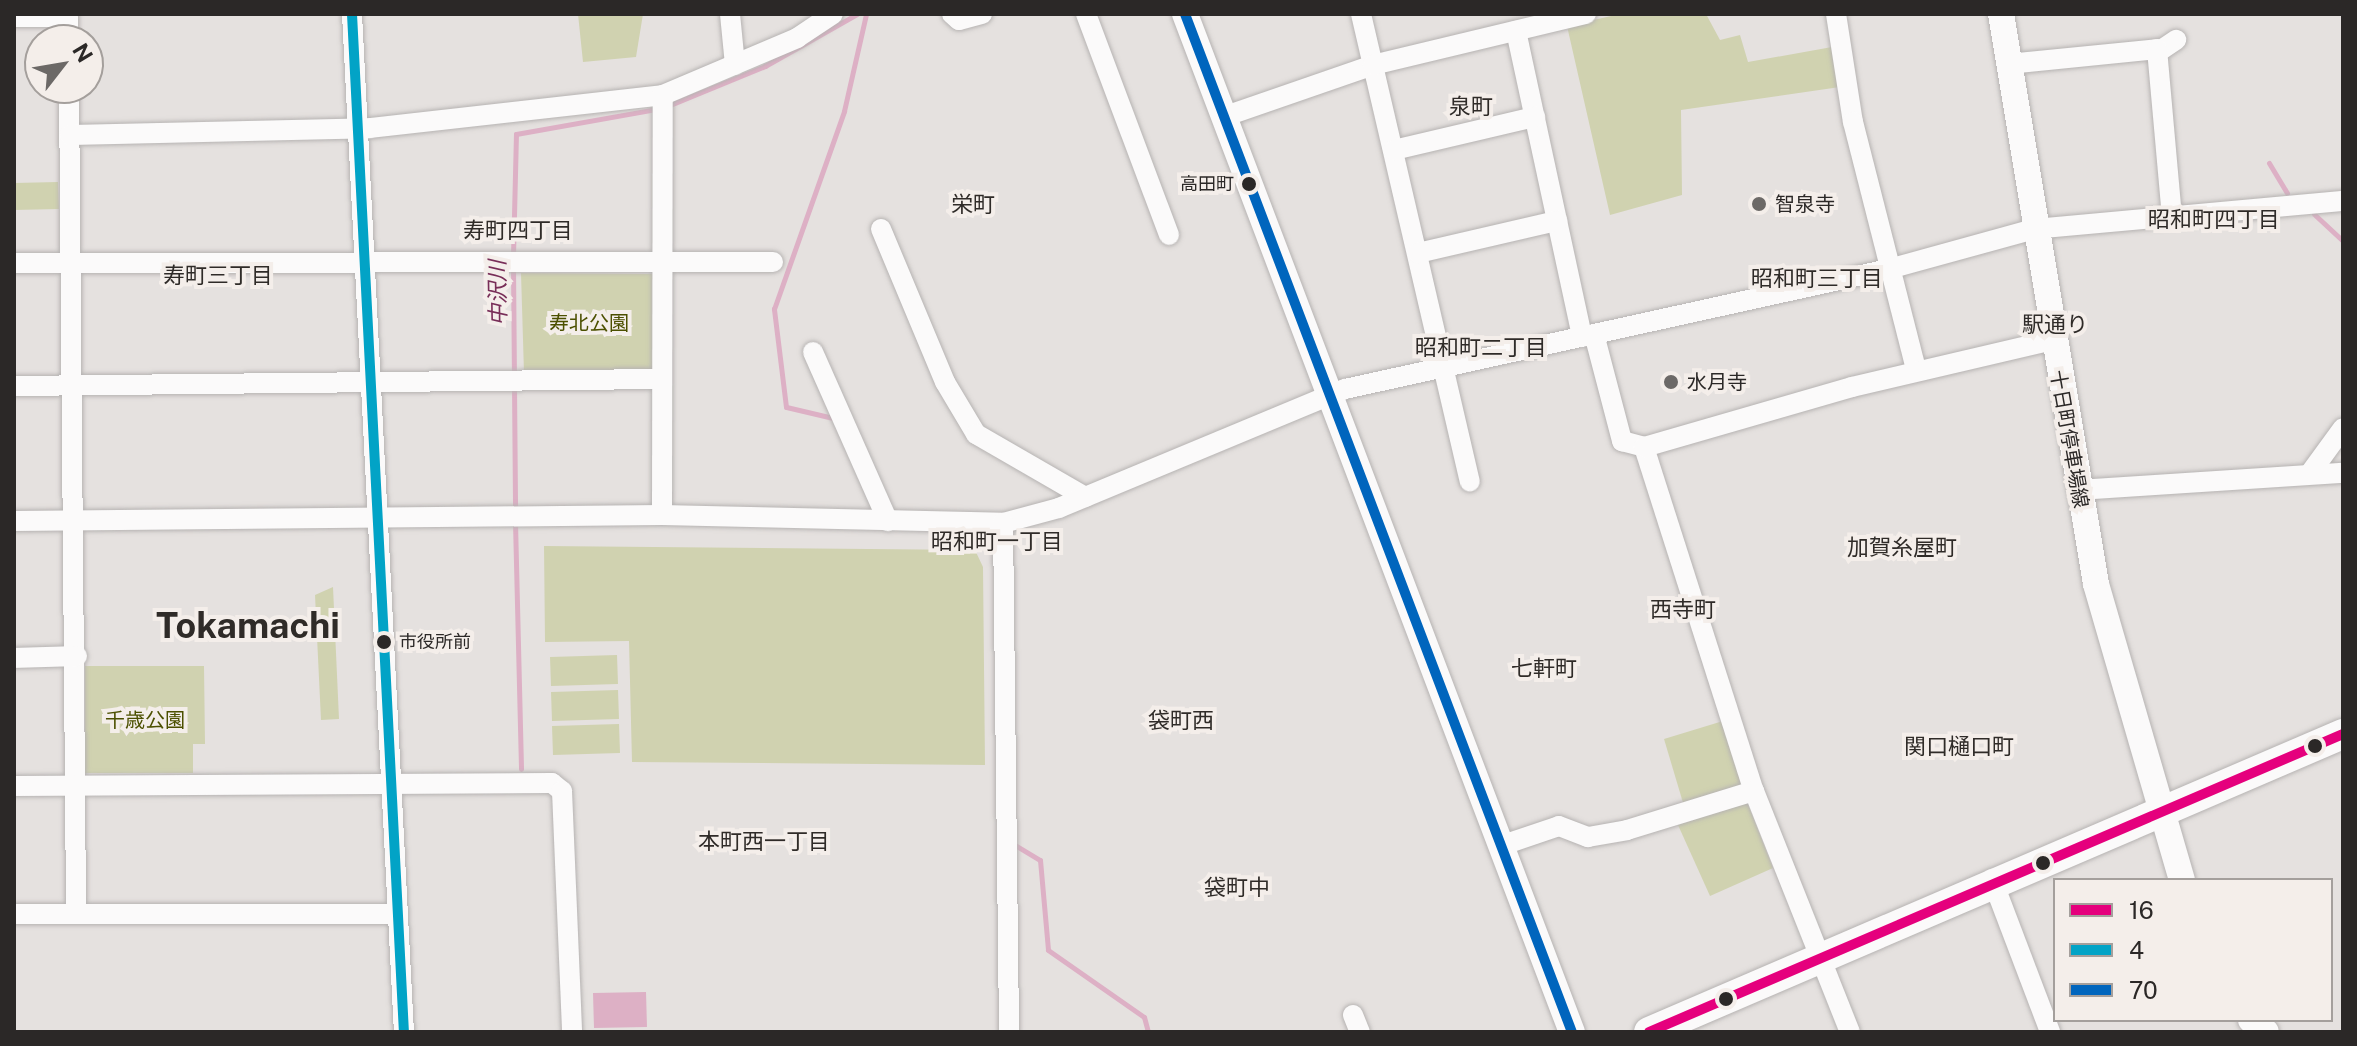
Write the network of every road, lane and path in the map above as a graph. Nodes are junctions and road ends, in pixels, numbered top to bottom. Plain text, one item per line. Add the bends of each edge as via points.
1 (352, 14) edge
2 (730, 14) edge
3 (833, 14) edge
4 (952, 14) edge
5 (982, 14) edge
6 (1086, 14) edge
7 (1185, 14) edge
8 (1361, 14) edge
9 (1586, 14) edge
10 (1836, 14) edge
11 (2001, 14) edge
12 (14, 17) edge
13 (68, 24) edge
14 (1516, 31) junction
15 (2176, 40) dead end
16 (2158, 52) junction
17 (2008, 64) junction
18 (735, 65) junction
19 (1373, 65) junction
20 (663, 95) junction
21 (69, 104) edge
22 (1223, 117) junction
23 (1535, 117) junction
24 (358, 129) junction
25 (70, 135) junction
26 (1394, 150) junction
27 (2343, 201) edge
28 (2172, 216) junction
29 (1557, 221) junction
30 (881, 229) dead end
31 (2034, 229) junction
32 (1169, 235) dead end
33 (1418, 253) junction
34 (365, 259) junction
35 (662, 259) junction
36 (773, 262) dead end
37 (14, 263) edge
38 (72, 263) junction
39 (1889, 269) junction
40 (1588, 336) junction
41 (2052, 340) junction
42 (813, 352) dead end
43 (1446, 368) junction
44 (1916, 370) junction
45 (662, 379) junction
46 (371, 382) junction
47 (75, 385) junction
48 (14, 386) edge
49 (1326, 394) junction
50 (2343, 428) edge
51 (1644, 447) junction
52 (2311, 472) junction
53 (2343, 473) edge
54 (1470, 481) dead end
55 (2078, 490) junction
56 (1085, 497) junction
57 (662, 515) junction
58 (380, 517) junction
59 (77, 520) junction
60 (14, 521) edge
61 (888, 521) junction
62 (1003, 523) junction
63 (77, 656) junction
64 (14, 658) edge
65 (2343, 734) edge
66 (392, 785) junction
67 (14, 786) edge
68 (76, 786) junction
69 (1754, 791) junction
70 (2156, 811) junction
71 (1500, 846) junction
72 (2181, 878) edge
73 (1992, 879) junction
74 (76, 912) junction
75 (14, 914) edge
76 (398, 914) junction
77 (1820, 956) junction
78 (404, 1032) edge
79 (572, 1032) edge
80 (1009, 1032) edge
81 (1572, 1032) edge
82 (1649, 1032) edge
83 (1850, 1032) edge
84 (2050, 1032) edge

1 - 24 street
2 - 18 street
3 - 18 street
4 - 5 street via 959,20
6 - 32 street
7 - 22 main road
8 - 19 street
9 - 14 street
10 - 39 street
11 - 17 main road, 十日町停車場線
12 - 13 street via 68,17
14 - 19 street
14 - 23 street
15 - 16 street
16 - 17 street via 2150,46
16 - 28 street
17 - 31 main road, 十日町停車場線
18 - 20 street
19 - 22 street
19 - 26 street
20 - 24 street
20 - 35 street
21 - 25 street
22 - 49 main road
23 - 26 street
23 - 29 street
24 - 25 street
24 - 34 street
25 - 38 street
26 - 33 street
27 - 28 street
28 - 31 street
29 - 33 street
29 - 40 street
30 - 56 street via 945,382 976,434
31 - 39 street
31 - 41 main road, 十日町停車場線
33 - 43 street
34 - 35 street
34 - 38 street
34 - 46 street
35 - 36 street
35 - 45 street
37 - 38 street
38 - 47 street
39 - 40 street
39 - 44 street
40 - 43 street
40 - 51 street via 1622,441
41 - 44 street
41 - 55 main road, 十日町停車場線
42 - 61 street
43 - 49 street
43 - 54 street
44 - 51 street
45 - 46 street
45 - 57 street
46 - 47 street
46 - 58 street
47 - 48 street
47 - 59 street
49 - 56 street
49 - 71 main road
50 - 52 street
51 - 69 street
52 - 53 street
52 - 55 street
55 - 70 main road, 十日町停車場線
56 - 62 street
57 - 58 street
57 - 61 street
58 - 59 street
58 - 66 street
59 - 60 street
59 - 63 street
61 - 62 street
62 - 80 street
63 - 64 street
63 - 68 street
65 - 70 highway
66 - 68 street
66 - 76 street
66 - 79 street via 552,783 562,791
67 - 68 street
68 - 74 street
69 - 71 street via 1627,830 1588,837 1559,826
69 - 77 street
70 - 72 main road, 十日町停車場線
70 - 73 highway
71 - 81 main road
73 - 77 highway
73 - 84 street
74 - 75 street
74 - 76 street
76 - 78 street
77 - 82 highway
77 - 83 street

